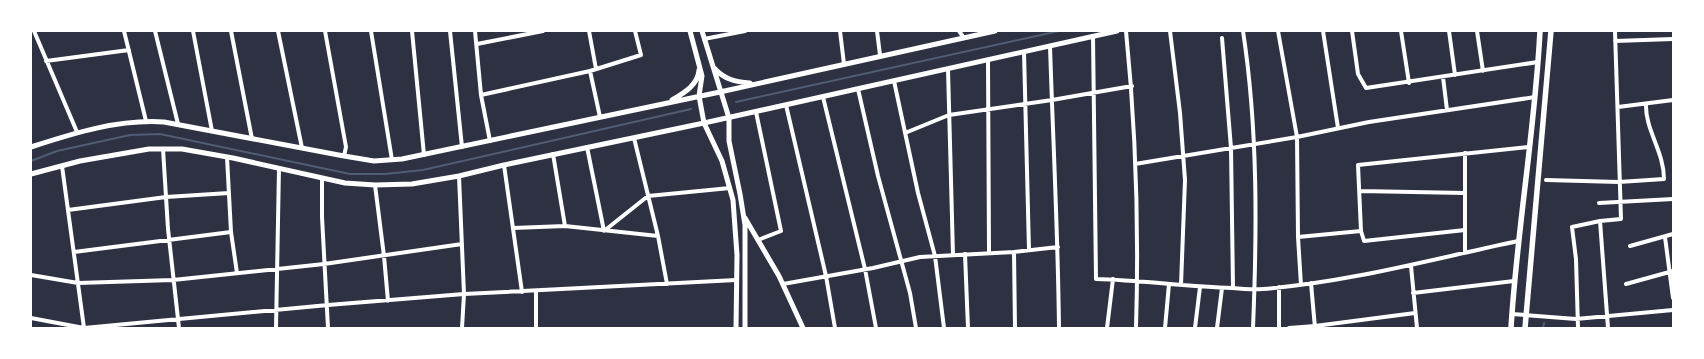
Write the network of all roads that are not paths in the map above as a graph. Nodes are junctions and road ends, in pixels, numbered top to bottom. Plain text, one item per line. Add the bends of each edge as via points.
1 (34, 31) edge
2 (124, 31) edge
3 (155, 31) edge
4 (193, 31) edge
5 (231, 31) edge
6 (278, 31) edge
7 (326, 31) edge
8 (371, 31) edge
9 (412, 31) edge
10 (450, 31) edge
11 (476, 31) edge
12 (543, 31) edge
13 (589, 31) edge
14 (635, 31) edge
15 (690, 31) edge
16 (702, 31) edge
17 (745, 31) edge
18 (840, 31) edge
19 (877, 31) edge
20 (959, 31) edge
21 (994, 31) edge
22 (1117, 31) edge
23 (1126, 31) edge
24 (1170, 31) edge
25 (1243, 31) edge
26 (1278, 31) edge
27 (1322, 31) edge
28 (1352, 31) edge
29 (1401, 31) edge
30 (1449, 31) edge
31 (1477, 31) edge
32 (1540, 31) edge
33 (1551, 31) edge
34 (1615, 31) edge
35 (1093, 36) junction
36 (964, 38) junction
37 (1222, 38) dead end
38 (704, 39) junction
39 (1673, 39) edge
40 (1615, 41) junction
41 (477, 44) junction
42 (1050, 46) junction
43 (129, 50) junction
44 (1024, 52) junction
45 (880, 55) junction
46 (988, 60) junction
47 (46, 61) junction
48 (1538, 62) junction
49 (844, 64) junction
50 (699, 65) junction
51 (713, 66) junction
52 (596, 69) junction
53 (948, 69) junction
54 (590, 71) junction
55 (1483, 71) junction
56 (1454, 76) junction
57 (1443, 77) junction
58 (894, 81) junction
59 (759, 83) junction
60 (1409, 83) junction
61 (1132, 86) junction
62 (858, 89) junction
63 (720, 92) junction
64 (1093, 93) junction
65 (482, 95) junction
66 (699, 96) junction
67 (823, 97) junction
68 (1535, 97) junction
69 (1052, 100) junction
70 (1673, 100) edge
71 (668, 103) junction
72 (1025, 104) junction
73 (1646, 104) junction
74 (786, 105) junction
75 (1618, 107) junction
76 (988, 109) junction
77 (1447, 110) junction
78 (756, 112) junction
79 (949, 115) junction
80 (600, 117) junction
81 (729, 118) junction
82 (146, 121) junction
83 (704, 123) junction
84 (178, 124) junction
85 (1338, 128) junction
86 (212, 131) junction
87 (77, 132) junction
88 (905, 133) junction
89 (1296, 137) junction
90 (634, 138) junction
91 (252, 139) junction
92 (490, 141) junction
93 (1254, 144) junction
94 (31, 147) edge
95 (462, 147) junction
96 (587, 147) junction
97 (1528, 147) junction
98 (302, 148) junction
99 (1231, 148) junction
100 (162, 149) junction
101 (553, 154) junction
102 (1465, 154) junction
103 (424, 155) junction
104 (344, 156) junction
105 (1183, 156) junction
106 (227, 157) junction
107 (392, 160) junction
108 (1135, 164) junction
109 (504, 165) junction
110 (62, 166) junction
111 (279, 168) junction
112 (31, 174) edge
113 (459, 176) junction
114 (322, 178) junction
115 (1546, 180) dead end
116 (1619, 182) junction
117 (375, 185) junction
118 (730, 188) junction
119 (1360, 191) junction
120 (229, 193) junction
121 (1465, 194) junction
122 (648, 196) junction
123 (166, 197) junction
124 (1673, 199) edge
125 (1620, 202) junction
126 (1599, 203) dead end
127 (68, 210) junction
128 (743, 215) junction
129 (1600, 221) junction
130 (565, 226) junction
131 (513, 228) junction
132 (1465, 230) junction
133 (604, 231) junction
134 (1361, 231) junction
135 (231, 232) junction
136 (1673, 234) edge
137 (658, 236) junction
138 (1298, 237) junction
139 (1665, 237) junction
140 (169, 240) junction
141 (758, 240) junction
142 (1518, 241) junction
143 (462, 244) junction
144 (1630, 246) dead end
145 (1058, 247) junction
146 (1029, 250) junction
147 (74, 252) junction
148 (989, 252) junction
149 (1014, 252) junction
150 (1465, 252) junction
151 (965, 254) junction
152 (953, 255) junction
153 (384, 256) junction
154 (935, 256) junction
155 (902, 261) junction
156 (324, 264) junction
157 (1411, 266) junction
158 (278, 269) junction
159 (865, 269) junction
160 (1672, 272) edge
161 (237, 273) junction
162 (31, 275) edge
163 (826, 276) junction
164 (1113, 279) junction
165 (173, 280) junction
166 (736, 280) junction
167 (1137, 280) junction
168 (1514, 281) junction
169 (78, 283) junction
170 (1311, 283) junction
171 (668, 284) junction
172 (783, 284) junction
173 (1169, 284) junction
174 (1301, 284) junction
175 (1626, 284) dead end
176 (1181, 285) junction
177 (1200, 287) junction
178 (1279, 287) junction
179 (1222, 288) junction
180 (1233, 288) junction
181 (1255, 289) junction
182 (536, 291) junction
183 (522, 292) junction
184 (1413, 293) junction
185 (464, 294) junction
186 (1673, 298) edge
187 (388, 301) junction
188 (328, 305) junction
189 (277, 310) junction
190 (1673, 310) edge
191 (1415, 313) junction
192 (1512, 314) junction
193 (1526, 315) junction
194 (1608, 315) junction
195 (31, 318) edge
196 (178, 319) junction
197 (1576, 319) junction
198 (1315, 327) edge
199 (84, 328) edge
200 (179, 328) edge
201 (276, 328) edge
202 (328, 328) edge
203 (462, 328) edge
204 (536, 328) edge
205 (736, 328) edge
206 (746, 328) edge
207 (803, 328) edge
208 (835, 328) edge
209 (876, 328) edge
210 (916, 328) edge
211 (944, 328) edge
212 (968, 328) edge
213 (1015, 328) edge
214 (1059, 328) edge
215 (1107, 328) edge
216 (1136, 328) edge
217 (1165, 328) edge
218 (1195, 328) edge
219 (1217, 328) edge
220 (1253, 328) edge
221 (1279, 328) edge
222 (1289, 328) edge
223 (1417, 328) edge
224 (1511, 328) edge
225 (1525, 328) edge
226 (1578, 328) edge
227 (1608, 328) edge

1 - 47 street
2 - 43 street
3 - 84 street
4 - 86 street
5 - 91 street
6 - 98 street
7 - 104 street via 346,147
8 - 107 street
9 - 103 street
10 - 95 street
11 - 41 street
12 - 41 street
13 - 52 street
14 - 52 street via 641,56
15 - 50 street
16 - 38 street
17 - 38 street
18 - 49 street
19 - 45 street
20 - 36 street
21 - 36 street
22 - 35 street
23 - 61 street
24 - 105 street
25 - 93 street
26 - 89 street
27 - 85 street
28 - 60 street via 1358,74 1366,88
29 - 60 street
30 - 56 street
31 - 55 street
32 - 48 main road
33 - 193 main road
34 - 40 street
35 - 42 street
35 - 64 street
36 - 45 street
37 - 99 street
38 - 51 street
39 - 40 street
40 - 75 street
41 - 65 street
42 - 44 street
42 - 69 street
43 - 47 street
43 - 82 street
44 - 46 street
44 - 72 street
45 - 49 street
46 - 53 street
46 - 76 street
47 - 87 street
48 - 55 street
48 - 68 main road
49 - 59 street
50 - 66 street via 702,76
50 - 71 street via 698,77 690,88
51 - 59 street via 727,79
51 - 63 street
52 - 54 street
53 - 58 street
53 - 79 street
54 - 65 street
54 - 80 street
55 - 56 street
56 - 57 street
57 - 60 street
57 - 77 street
58 - 62 street
58 - 88 street
59 - 63 street
61 - 64 street
61 - 108 street
62 - 67 street
62 - 155 street via 878,176
63 - 66 street
63 - 81 street
64 - 69 street
64 - 164 street via 1096,279
65 - 92 street
66 - 71 street
66 - 83 street
67 - 74 street
67 - 159 street
68 - 77 street
68 - 97 main road
69 - 72 street
69 - 145 street
70 - 73 street
71 - 80 street
72 - 76 street
72 - 146 street
73 - 75 street
73 - 116 street via 1648,123 1664,167 1664,179
74 - 78 street
74 - 163 street
75 - 116 street
76 - 79 street
76 - 148 street
77 - 85 street
78 - 81 street
78 - 141 street via 781,231
79 - 88 street
79 - 152 street
80 - 92 street
81 - 83 street
81 - 128 street via 729,141
82 - 84 street
82 - 87 street
83 - 90 street
83 - 118 street via 722,161
84 - 86 street
85 - 89 street
86 - 91 street
87 - 94 street
88 - 154 street
89 - 93 street
89 - 138 street
90 - 96 street
90 - 122 street
91 - 98 street
92 - 95 street
93 - 99 street
93 - 181 street
95 - 103 street
96 - 101 street
96 - 133 street
97 - 102 street
97 - 142 main road
98 - 104 street
99 - 105 street
99 - 180 street
100 - 106 street
100 - 110 street via 149,149
100 - 123 street
101 - 109 street
101 - 130 street
102 - 119 street via 1358,165
102 - 121 street
103 - 107 street
104 - 107 street via 374,161
105 - 108 street
105 - 176 street via 1185,180
106 - 111 street
106 - 120 street
108 - 167 street via 1138,202
109 - 113 street
109 - 131 street
110 - 112 street
110 - 127 street
111 - 114 street
111 - 158 street
113 - 117 street via 412,184
113 - 143 street
114 - 117 street
114 - 156 street
115 - 116 street
116 - 125 street
117 - 153 street
118 - 122 street
118 - 166 street via 736,239
119 - 121 street
119 - 134 street
120 - 123 street
120 - 135 street
121 - 132 street
122 - 133 street
122 - 137 street
123 - 127 street
123 - 140 street
124 - 125 street
125 - 126 street
125 - 129 street via 1621,219
127 - 147 street
128 - 141 street
128 - 206 street
129 - 194 street
129 - 197 street via 1572,226 1576,259
130 - 131 street
130 - 133 street
131 - 183 street
132 - 134 street via 1364,241
132 - 150 street
133 - 137 street
134 - 138 street
135 - 140 street
135 - 161 street
136 - 139 street
137 - 171 street
138 - 174 street
139 - 144 street
139 - 160 street
140 - 147 street
140 - 165 street
141 - 172 street
142 - 150 street
142 - 168 main road
143 - 153 street
143 - 185 street
145 - 146 street
145 - 214 street
146 - 149 street
147 - 169 street
148 - 149 street
148 - 151 street
149 - 213 street
150 - 157 street
151 - 152 street
151 - 212 street
152 - 154 street
153 - 156 street
153 - 187 street
154 - 155 street
154 - 211 street
155 - 159 street
155 - 210 street
156 - 158 street
156 - 188 street
157 - 170 street
157 - 184 street
158 - 161 street
158 - 189 street
159 - 163 street
159 - 209 street
160 - 175 street
160 - 186 street
161 - 165 street
162 - 169 street
163 - 172 street
163 - 208 street
164 - 167 street
164 - 215 street
165 - 169 street
165 - 196 street
166 - 171 street
166 - 205 street
167 - 173 street
167 - 216 street
168 - 184 street
168 - 192 main road
169 - 199 street
170 - 174 street
170 - 198 street
171 - 182 street
172 - 207 street
173 - 176 street
173 - 217 street
174 - 178 street
176 - 177 street
177 - 179 street
177 - 218 street
178 - 181 street
178 - 221 street
179 - 180 street
179 - 219 street
180 - 181 street
181 - 220 street
182 - 183 street
182 - 204 street
183 - 185 street
184 - 191 street
185 - 187 street
185 - 203 street
187 - 188 street
188 - 189 street
188 - 202 street
189 - 196 street
189 - 201 street
190 - 194 street
191 - 198 street
191 - 223 street
192 - 193 street
192 - 224 main road
193 - 197 street
193 - 225 main road
194 - 197 street
194 - 227 street
195 - 199 street
196 - 199 street
196 - 200 street
197 - 226 street
198 - 222 street

